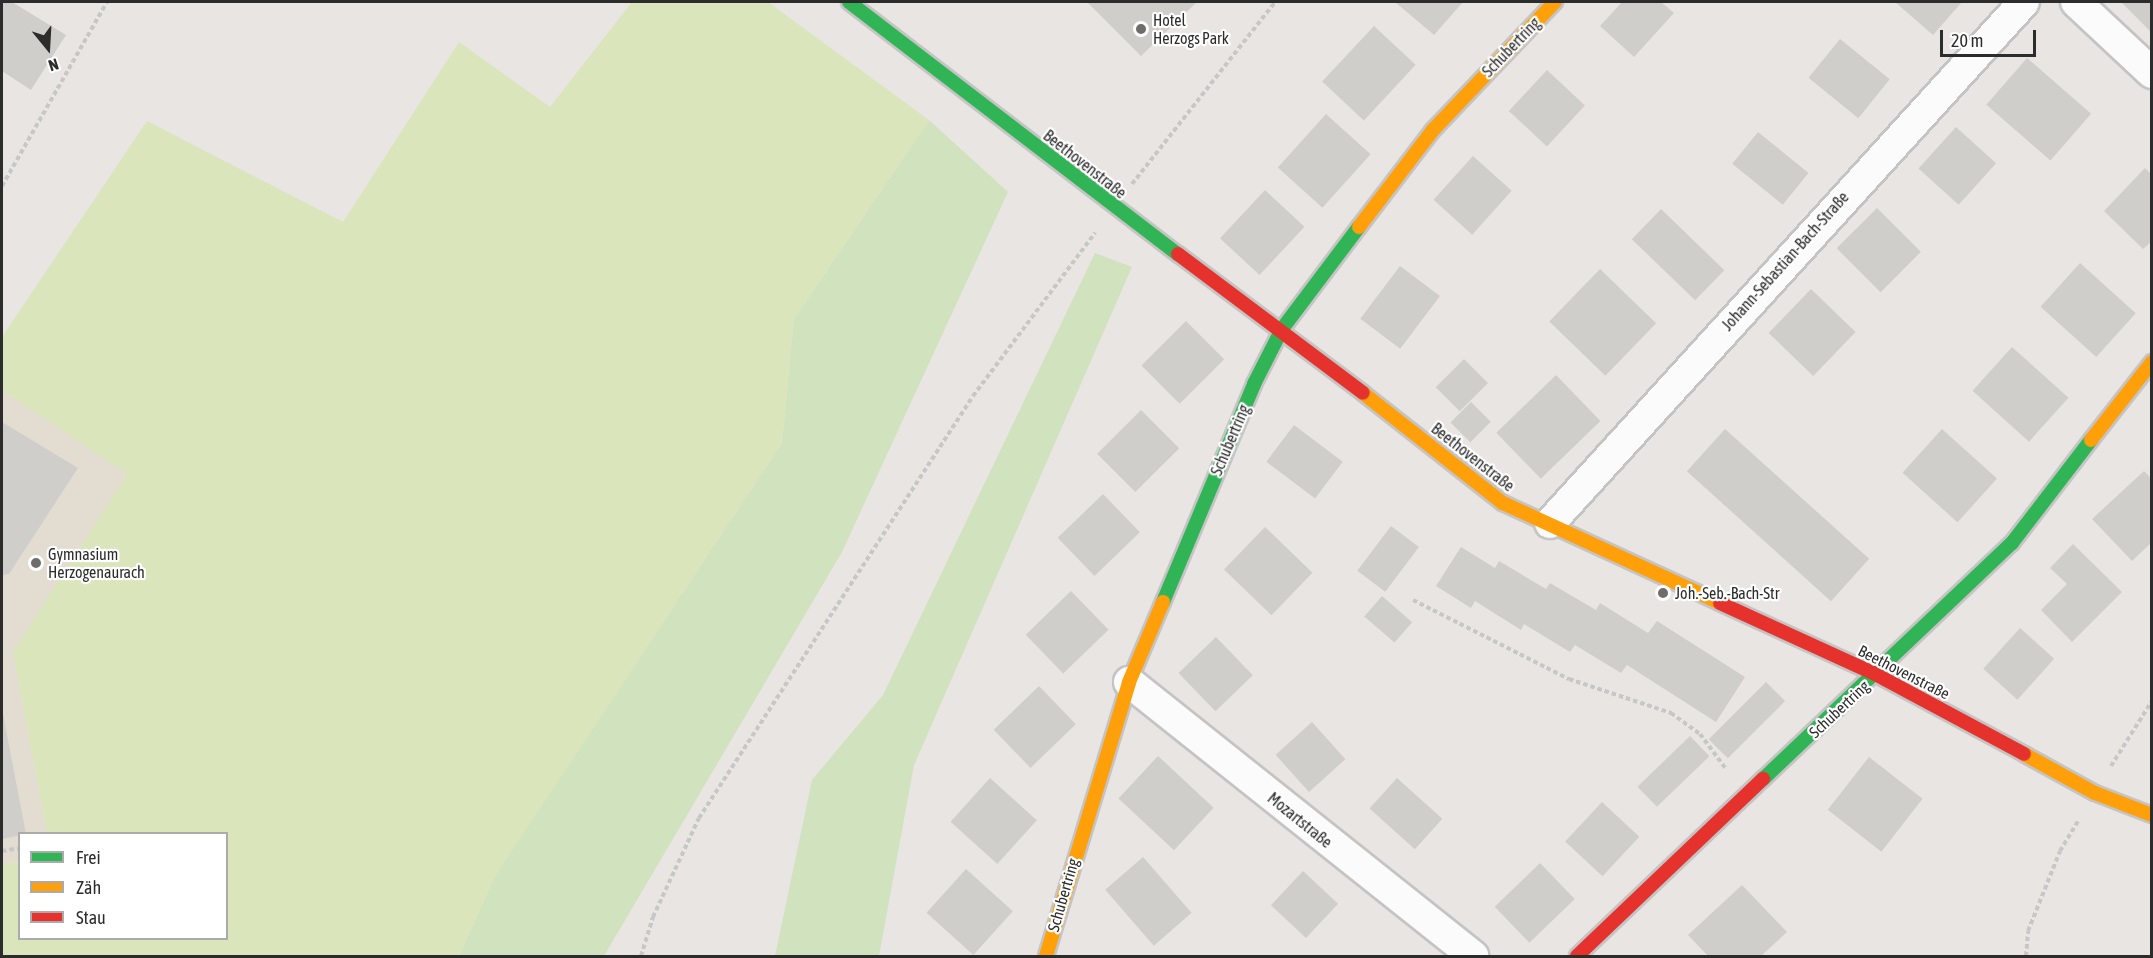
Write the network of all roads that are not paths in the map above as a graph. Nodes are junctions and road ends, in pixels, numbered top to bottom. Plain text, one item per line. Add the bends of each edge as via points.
1 (849, 2) edge
2 (1555, 2) edge
3 (2024, 2) edge
4 (2076, 2) edge
5 (2151, 74) edge
6 (1282, 329) junction
7 (2151, 362) edge
8 (1550, 523) junction
9 (1875, 674) junction
10 (1129, 682) junction
11 (2151, 815) edge
12 (1046, 957) edge
13 (1473, 957) edge
14 (1577, 957) edge

1 - 6 street, Beethovenstraße via 1113,208
2 - 6 street, Schubertring via 1432,130
3 - 8 street, Johann-Sebastian-Bach-Straße
4 - 5 street
6 - 8 street, Beethovenstraße via 1503,503
6 - 10 street, Schubertring via 1254,384
7 - 9 street, Schubertring via 2012,543
8 - 9 street, Beethovenstraße
9 - 11 street, Beethovenstraße via 2095,793
9 - 14 street, Schubertring
10 - 12 street, Schubertring
10 - 13 street, Mozartstraße

